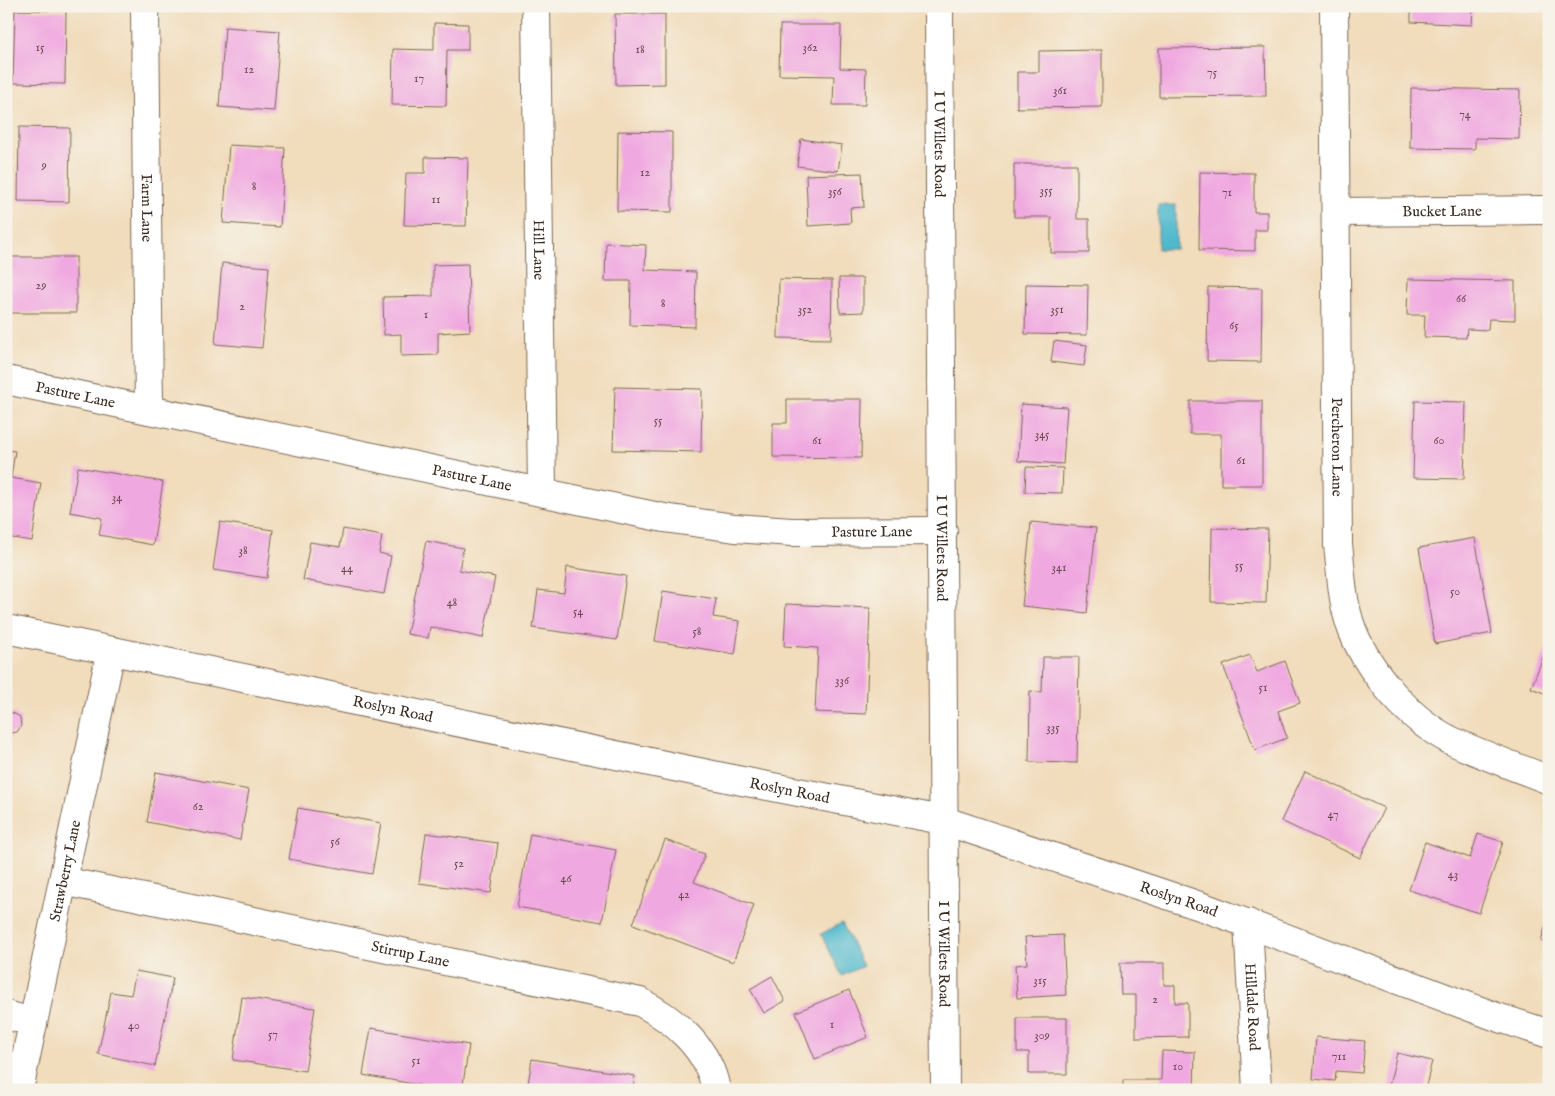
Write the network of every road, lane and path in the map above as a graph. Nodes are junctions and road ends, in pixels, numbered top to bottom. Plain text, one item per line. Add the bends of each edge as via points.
1 (145, 6) edge
2 (536, 6) edge
3 (939, 6) edge
4 (1334, 6) edge
5 (1549, 210) edge
6 (1336, 212) junction
7 (6, 380) edge
8 (149, 410) junction
9 (542, 492) junction
10 (943, 531) junction
11 (6, 629) edge
12 (111, 651) junction
13 (1549, 780) edge
14 (942, 820) junction
15 (63, 881) junction
16 (1248, 923) junction
17 (6, 1015) edge
18 (33, 1022) junction
19 (1549, 1034) edge
20 (19, 1090) edge
21 (716, 1090) edge
22 (945, 1090) edge
23 (1257, 1090) edge

1 - 8 street, Farm Lane
2 - 9 street, Hill Lane
3 - 10 street, I U Willets Road
4 - 6 street, Percheron Lane
5 - 6 street, Bucket Lane
6 - 13 street, Percheron Lane via 1338,545 1347,613 1363,654 1388,689 1426,724 1449,739
7 - 8 street, Pasture Lane
8 - 9 street, Pasture Lane
9 - 10 street, Pasture Lane via 664,518 735,528 792,532
10 - 14 street, I U Willets Road
11 - 12 street, Roslyn Road
12 - 14 street, Roslyn Road
12 - 15 street, Strawberry Lane
14 - 16 street, Roslyn Road
14 - 22 street, I U Willets Road
15 - 18 street, Strawberry Lane
15 - 21 street, Stirrup Lane via 640,1002 665,1015 679,1027 705,1058
16 - 19 street, Roslyn Road
16 - 23 street, Hilldale Road
17 - 18 street
18 - 20 street, Strawberry Lane

